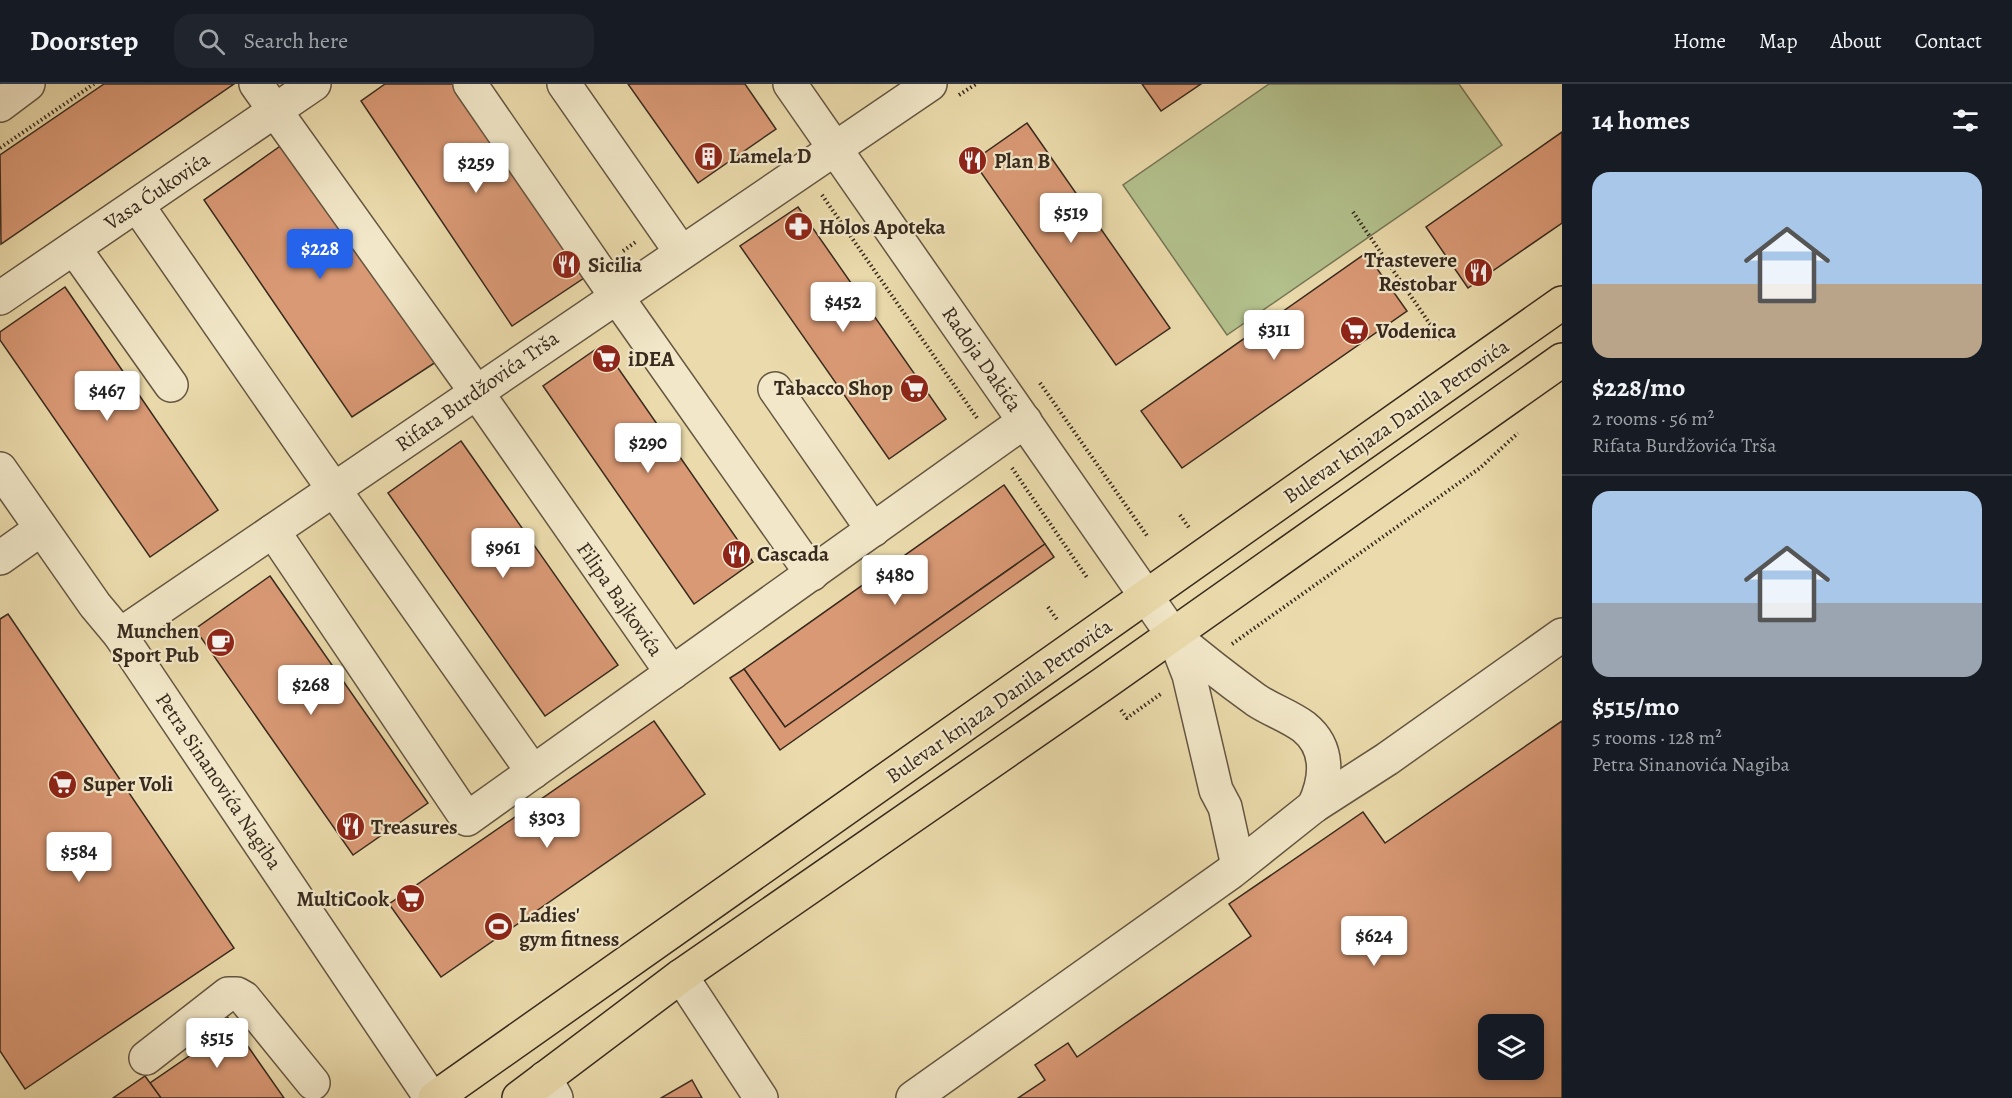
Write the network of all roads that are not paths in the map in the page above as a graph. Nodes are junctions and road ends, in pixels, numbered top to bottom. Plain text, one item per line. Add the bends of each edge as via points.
1 (28, 84) edge
2 (256, 84) edge
3 (314, 84) edge
4 (470, 84) edge
5 (564, 84) edge
6 (790, 84) edge
7 (930, 84) edge
8 (0, 105) edge
9 (275, 110) junction
10 (835, 147) junction
11 (137, 205) junction
12 (74, 248) junction
13 (681, 252) junction
14 (616, 296) junction
15 (0, 298) edge
16 (1562, 303) edge
17 (1562, 360) edge
18 (171, 385) dead end
19 (775, 389) dead end
20 (477, 392) junction
21 (1025, 421) junction
22 (0, 469) edge
23 (334, 490) junction
24 (41, 529) junction
25 (873, 530) junction
26 (273, 531) junction
27 (0, 558) edge
28 (812, 574) junction
29 (1146, 598) junction
30 (1173, 634) junction
31 (120, 635) junction
32 (1562, 635) edge
33 (1197, 669) junction
34 (672, 673) junction
35 (1313, 736) junction
36 (1380, 764) junction
37 (533, 772) junction
38 (1225, 807) junction
39 (1303, 814) junction
40 (1238, 867) junction
41 (681, 976) junction
42 (146, 1058) dead end
43 (313, 1083) dead end
44 (551, 1088) edge
45 (433, 1098) edge
46 (519, 1098) edge
47 (761, 1098) edge
48 (914, 1098) edge

1 - 8 street
2 - 9 street, Filipa Bajkovića
3 - 9 street, Vasa Ćukovića
4 - 14 street
5 - 13 street
6 - 10 street, Radoja Dakića
7 - 10 street, Rifata Burdžovića Trša
9 - 11 street, Vasa Ćukovića
9 - 20 street, Filipa Bajkovića
10 - 13 street, Rifata Burdžovića Trša
10 - 21 street, Radoja Dakića
11 - 12 street, Vasa Ćukovića
11 - 23 street
12 - 15 street, Vasa Ćukovića
12 - 18 street
13 - 14 street, Rifata Burdžovića Trša
14 - 20 street, Rifata Burdžovića Trša
14 - 28 street
16 - 29 main road, Bulevar knjaza Danila Petrovića
17 - 30 main road
19 - 25 street
20 - 23 street, Rifata Burdžovića Trša
20 - 34 street, Filipa Bajkovića
21 - 25 street
21 - 29 street, Radoja Dakića
22 - 24 street, Petra Sinanovića Nagiba
23 - 26 street, Rifata Burdžovića Trša
23 - 37 street
24 - 27 street
24 - 31 street, Petra Sinanovića Nagiba
25 - 28 street
26 - 31 street, Rifata Burdžovića Trša
26 - 37 street via 467,819
28 - 34 street
29 - 30 street, Radoja Dakića
29 - 45 main road, Bulevar knjaza Danila Petrovića
30 - 33 street, Radoja Dakića
30 - 41 main road
31 - 45 street, Petra Sinanovića Nagiba
32 - 36 street
33 - 35 street, Radoja Dakića
33 - 38 street via 1216,790
34 - 37 street
35 - 36 street, Radoja Dakića via 1348,755
35 - 39 street via 1322,754 1323,785
36 - 39 street
38 - 39 street via 1255,825 1275,826
38 - 40 street
39 - 40 street
40 - 48 street
41 - 44 main road
41 - 47 street
42 - 43 street via 228,994 237,994
44 - 46 main road

